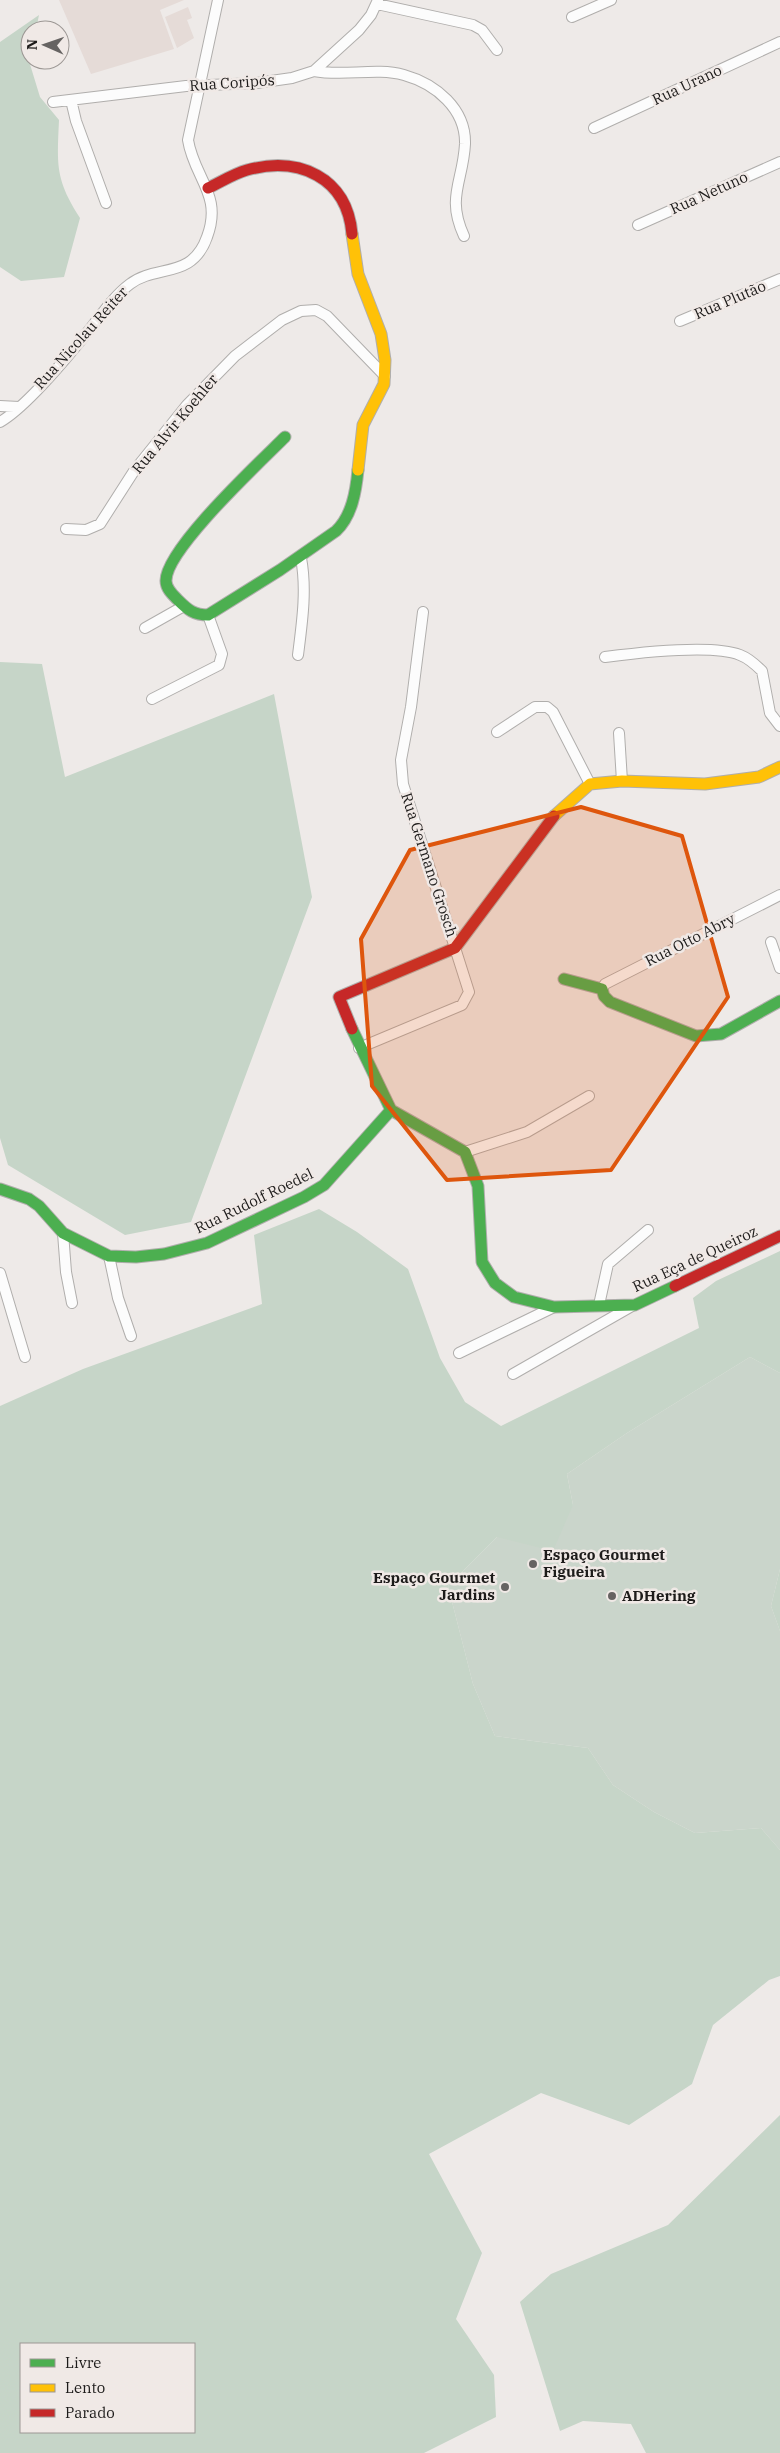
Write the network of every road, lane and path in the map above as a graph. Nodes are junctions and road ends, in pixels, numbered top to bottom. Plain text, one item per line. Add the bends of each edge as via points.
1 (218, 0) edge
2 (610, 0) edge
3 (378, 2) edge
4 (572, 17) dead end
5 (780, 42) edge
6 (497, 50) dead end
7 (314, 71) junction
8 (198, 86) junction
9 (71, 100) junction
10 (53, 102) dead end
11 (594, 128) dead end
12 (780, 162) edge
13 (208, 188) junction
14 (106, 203) dead end
15 (638, 225) dead end
16 (464, 236) dead end
17 (780, 278) edge
18 (680, 321) dead end
19 (385, 376) junction
20 (0, 406) edge
21 (19, 407) junction
22 (0, 422) edge
23 (285, 437) dead end
24 (66, 529) dead end
25 (301, 558) junction
26 (184, 606) junction
27 (423, 612) dead end
28 (208, 615) junction
29 (144, 628) dead end
30 (298, 655) dead end
31 (605, 657) dead end
32 (152, 699) dead end
33 (780, 726) edge
34 (497, 732) dead end
35 (619, 733) dead end
36 (780, 767) edge
37 (622, 781) junction
38 (590, 784) junction
39 (780, 894) edge
40 (771, 942) dead end
41 (455, 948) junction
42 (780, 968) edge
43 (564, 979) dead end
44 (602, 989) junction
45 (780, 1001) edge
46 (360, 1048) junction
47 (589, 1096) dead end
48 (391, 1110) junction
49 (465, 1152) junction
50 (0, 1189) edge
51 (648, 1230) dead end
52 (63, 1233) junction
53 (780, 1236) edge
54 (109, 1256) junction
55 (0, 1273) edge
56 (72, 1304) dead end
57 (599, 1305) junction
58 (635, 1305) junction
59 (554, 1307) junction
60 (131, 1336) dead end
61 (459, 1353) dead end
62 (25, 1356) dead end
63 (513, 1374) dead end

1 - 8 street, Rua Nicolau Reiter
2 - 4 street
3 - 6 street via 473,24 482,30
3 - 7 street, Rua Coripós via 359,30
5 - 11 street, Rua Urano
7 - 8 street, Rua Coripós via 292,78
7 - 16 street via 404,75 446,96 465,138 455,203 456,219
8 - 9 street, Rua Coripós
8 - 13 street, Rua Nicolau Reiter via 188,140 193,161
9 - 10 street, Rua Coripós
9 - 14 street
12 - 15 street, Rua Netuno
13 - 19 street via 237,174 268,167 306,171 332,185 346,204 354,262 385,348
13 - 21 street, Rua Nicolau Reiter via 212,220 199,254 183,266 130,284
17 - 18 street, Rua Plutão
19 - 24 street, Rua Alvir Koehler via 327,316 316,310 301,311 282,320 235,356 187,405 134,470 100,524 86,530
19 - 25 street via 379,400 364,420 359,471 350,512 341,527
20 - 21 street
21 - 22 street, Rua Nicolau Reiter
23 - 26 street via 196,529 167,572 165,581 169,591
25 - 28 street
25 - 30 street via 303,614
26 - 28 street via 197,616
26 - 29 street
27 - 41 street, Rua Germano Grosch via 401,760 404,784
28 - 32 street via 222,654 219,665
31 - 33 street via 648,652 726,652 741,655 762,671 770,713
34 - 38 street via 535,707 547,707 553,712
35 - 37 street
36 - 37 street via 759,777 704,784
37 - 38 street
38 - 41 street via 560,809
39 - 44 street, Rua Otto Abry via 605,984
40 - 42 street
41 - 46 street, Rua Germano Grosch via 469,992 462,1005
41 - 46 street via 339,997
43 - 44 street
44 - 45 street via 610,1002 696,1036 721,1034
46 - 48 street
47 - 49 street via 527,1132
48 - 49 street
48 - 54 street, Rua Rudolf Roedel via 324,1185 304,1197 206,1243 164,1254
49 - 59 street, Rua Eça de Queiroz via 478,1186 482,1262 495,1283 514,1297
50 - 52 street, Rua Rudolf Roedel via 29,1198
51 - 57 street via 608,1264
52 - 54 street, Rua Rudolf Roedel
52 - 56 street
53 - 58 street, Rua Eça de Queiroz
54 - 60 street
55 - 62 street
57 - 58 street, Rua Eça de Queiroz
57 - 59 street, Rua Eça de Queiroz
58 - 63 street
59 - 61 street

